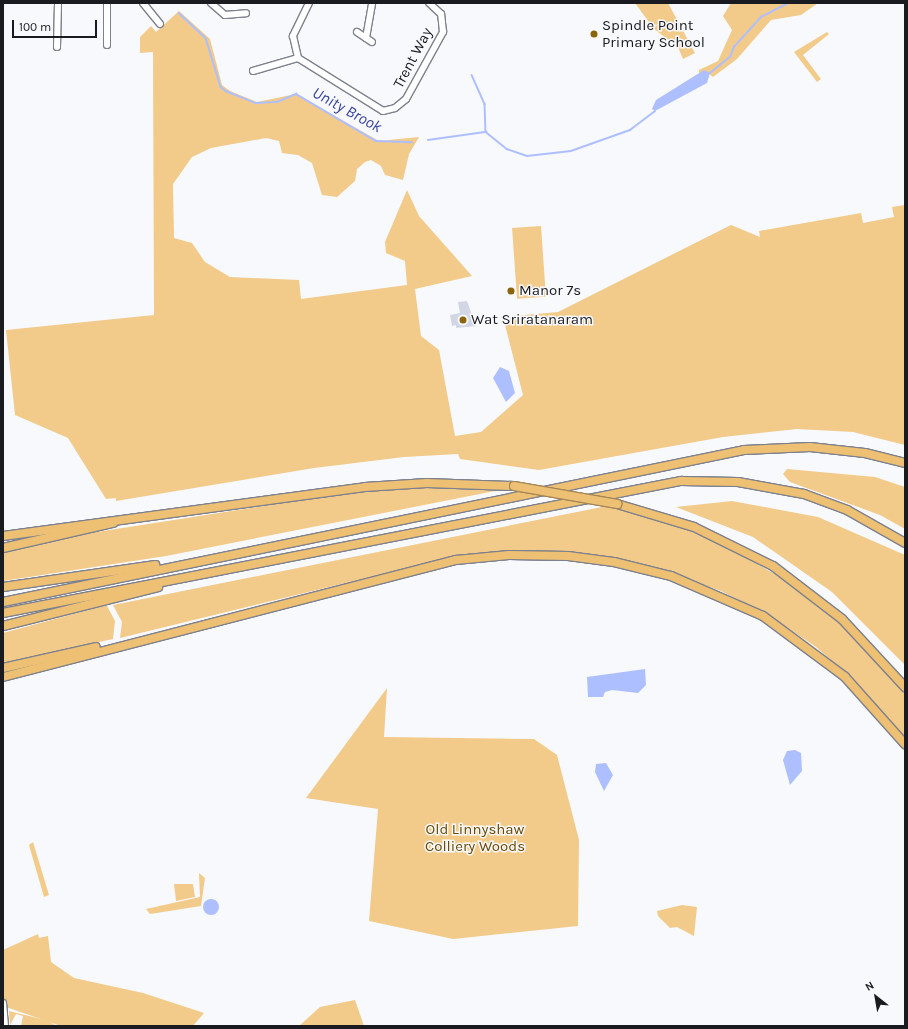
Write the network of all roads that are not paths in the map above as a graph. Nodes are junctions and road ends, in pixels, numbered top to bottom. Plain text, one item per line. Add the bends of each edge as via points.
1 (58, 3) edge
2 (107, 3) edge
3 (143, 3) edge
4 (211, 3) edge
5 (309, 3) edge
6 (372, 3) edge
7 (429, 3) edge
8 (246, 13) dead end
9 (159, 24) dead end
10 (357, 32) dead end
11 (366, 38) junction
12 (372, 42) dead end
13 (108, 45) dead end
14 (57, 47) dead end
15 (298, 58) junction
16 (253, 71) dead end
17 (865, 453) junction
18 (905, 463) edge
19 (905, 468) edge
20 (156, 514) junction
21 (3, 536) edge
22 (905, 542) edge
23 (3, 548) edge
24 (224, 554) junction
25 (224, 571) junction
26 (3, 587) edge
27 (3, 602) edge
28 (3, 613) edge
29 (247, 613) junction
30 (3, 626) edge
31 (3, 668) edge
32 (3, 677) edge
33 (905, 687) edge
34 (905, 744) edge
35 (3, 1003) edge
36 (5, 1026) edge

1 - 14 street
2 - 13 street
3 - 9 street
4 - 8 street via 225,15
5 - 15 street via 294,36
6 - 11 street
7 - 15 street, Trent Way via 442,14 443,32 406,99 395,108 376,110
10 - 11 street
11 - 12 street
15 - 16 street
17 - 18 highway
17 - 19 highway
17 - 24 highway via 810,447 744,450
20 - 21 highway
20 - 23 highway
20 - 33 highway, bridge via 378,486 453,483 514,486 617,504 694,527 779,570 846,623
22 - 25 highway via 847,510 804,494 754,484 695,480 630,489
24 - 26 highway
24 - 27 highway
25 - 28 highway
25 - 30 highway
29 - 31 highway
29 - 32 highway
29 - 34 highway via 456,560 508,555 568,556 614,562 692,583 769,620 845,677
35 - 36 street

